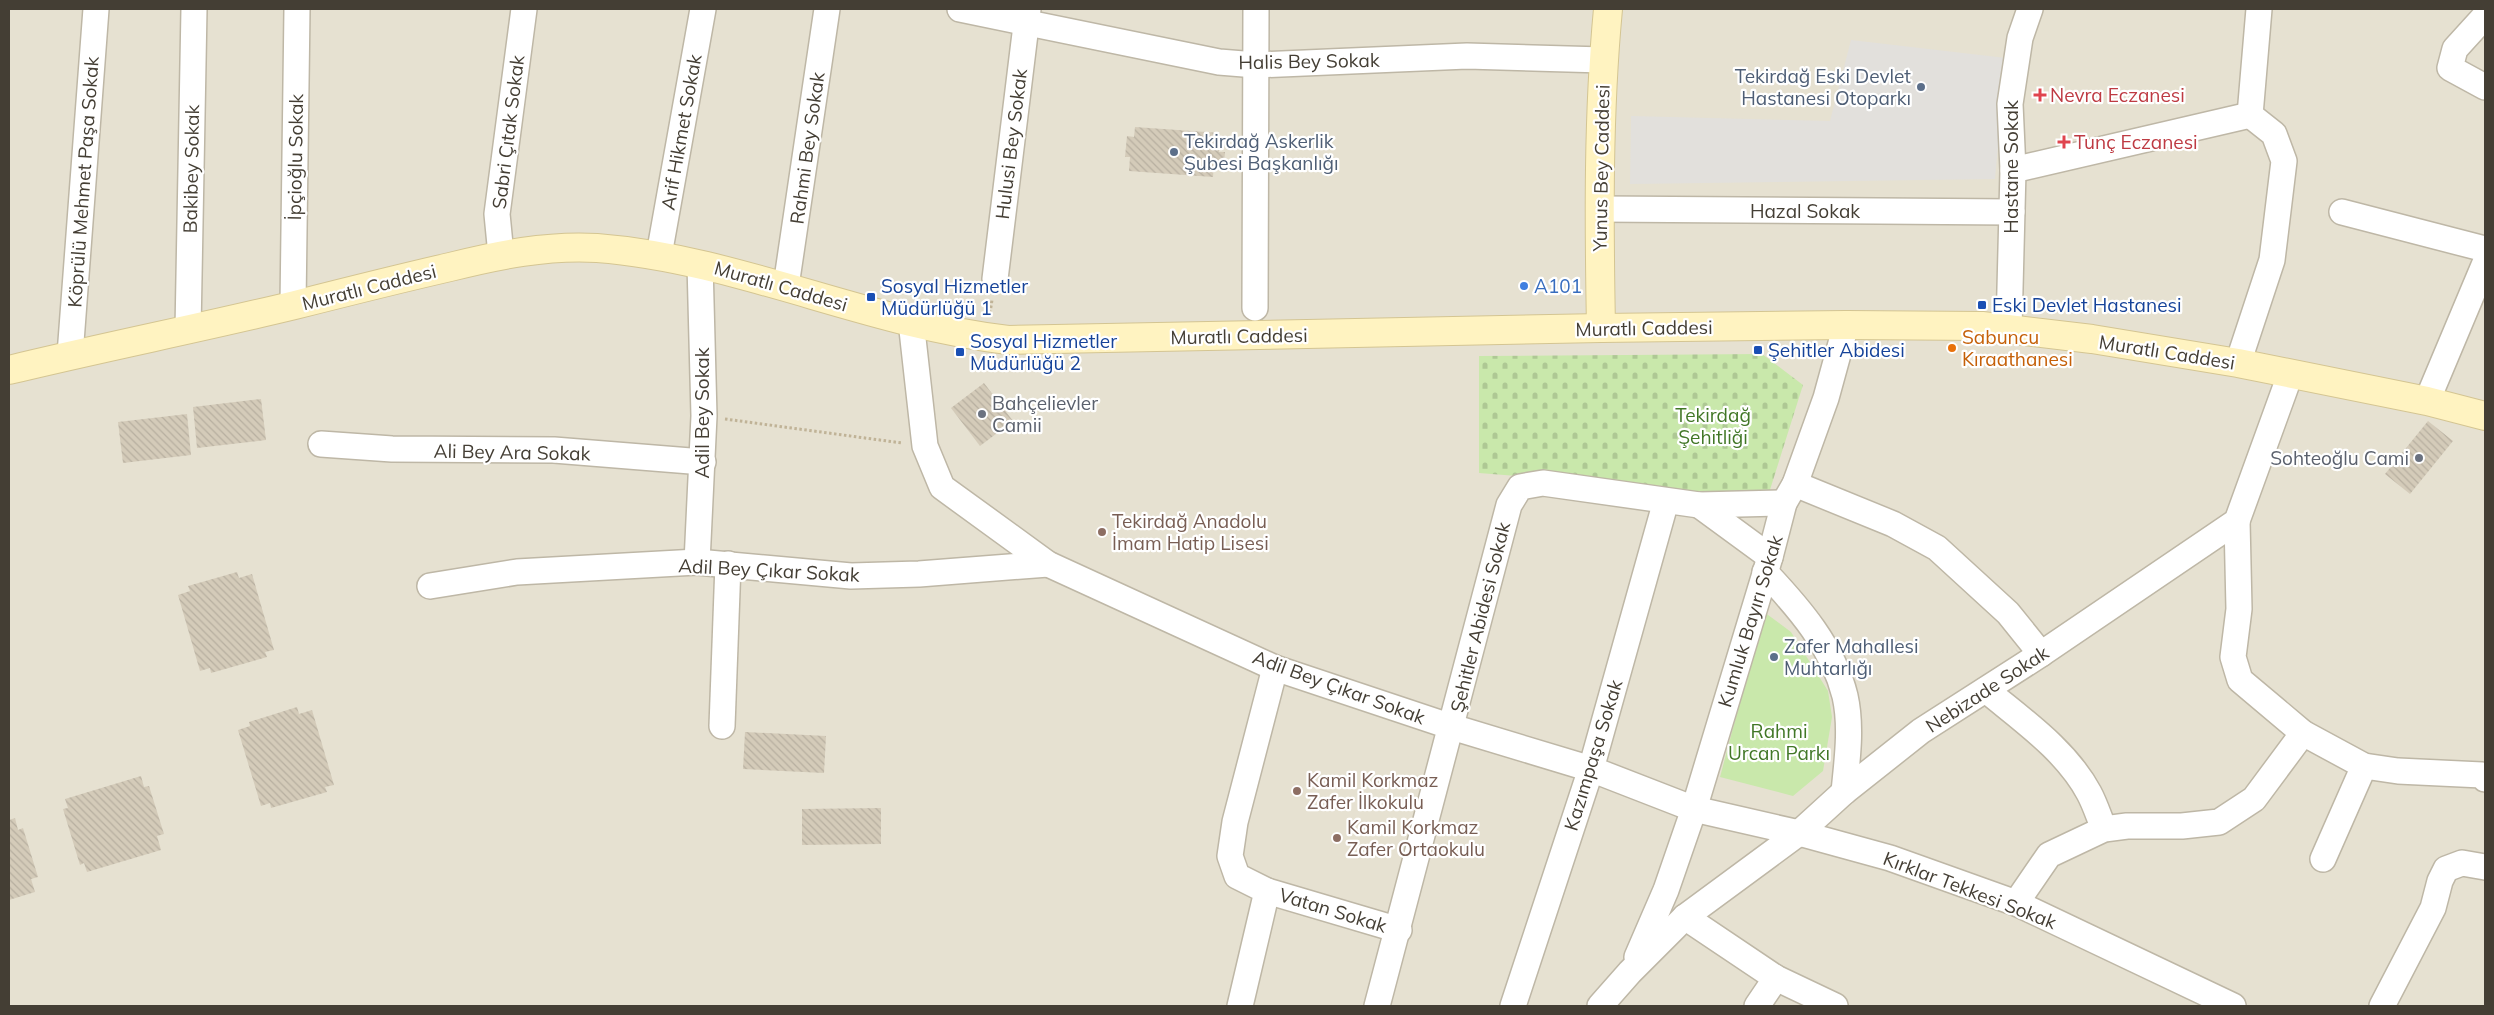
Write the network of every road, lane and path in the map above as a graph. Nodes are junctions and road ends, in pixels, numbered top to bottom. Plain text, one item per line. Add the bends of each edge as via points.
1 (96, 9) edge
2 (194, 9) edge
3 (297, 9) edge
4 (524, 9) edge
5 (703, 9) edge
6 (827, 9) edge
7 (960, 9) edge
8 (1256, 9) edge
9 (1608, 9) edge
10 (2030, 9) edge
11 (2259, 9) edge
12 (1026, 15) edge
13 (2485, 16) edge
14 (1603, 60) junction
15 (1256, 65) junction
16 (2485, 87) edge
17 (2250, 115) junction
18 (2013, 170) junction
19 (1599, 209) junction
20 (2012, 212) junction
21 (2342, 212) dead end
22 (2485, 249) edge
23 (501, 255) junction
24 (659, 256) junction
25 (2485, 263) edge
26 (700, 264) junction
27 (995, 279) joint
28 (786, 286) junction
29 (293, 305) junction
30 (1254, 308) dead end
31 (911, 321) junction
32 (1846, 325) junction
33 (1601, 328) junction
34 (2009, 328) junction
35 (188, 330) junction
36 (987, 338) junction
37 (70, 355) junction
38 (2238, 363) junction
39 (9, 370) edge
40 (2290, 375) junction
41 (2427, 402) junction
42 (704, 416) junction
43 (2485, 416) edge
44 (321, 444) dead end
45 (925, 446) junction
46 (703, 462) junction
47 (1790, 494) junction
48 (1666, 501) junction
49 (1699, 505) junction
50 (2237, 521) junction
51 (697, 562) junction
52 (728, 564) junction
53 (1048, 564) junction
54 (1768, 564) junction
55 (430, 586) dead end
56 (2041, 654) junction
57 (1275, 668) junction
58 (1986, 690) junction
59 (722, 726) dead end
60 (1452, 727) junction
61 (2303, 733) junction
62 (2364, 766) junction
63 (1590, 769) junction
64 (2484, 774) edge
65 (1844, 792) junction
66 (1694, 809) junction
67 (2104, 829) junction
68 (1798, 832) junction
69 (2323, 859) dead end
70 (2485, 867) edge
71 (1267, 891) junction
72 (2016, 903) junction
73 (1685, 917) junction
74 (1399, 930) junction
75 (1630, 972) junction
76 (1776, 978) junction
77 (2222, 1004) edge
78 (1240, 1006) edge
79 (1377, 1006) edge
80 (1514, 1006) edge
81 (1600, 1006) edge
82 (1757, 1006) edge
83 (1835, 1006) edge
84 (2382, 1006) edge

1 - 37 street, Köprülü Mehmet Paşa Sokak
2 - 35 street, Bakibey Sokak
3 - 29 street, İpçioğlu Sokak
4 - 23 street, Sabri Çıtak Sokak via 497,214
5 - 24 street, Arif Hikmet Sokak
6 - 28 street, Rahmi Bey Sokak
7 - 12 street, Halis Bey Sokak
8 - 15 street
9 - 14 main road, Yunus Bey Caddesi
10 - 18 street, Hastane Sokak via 2020,38 2010,104
11 - 17 street
12 - 15 street, Halis Bey Sokak via 1219,62
12 - 27 street, Hulusi Bey Sokak
13 - 16 street via 2455,49 2450,68
14 - 15 street, Halis Bey Sokak via 1467,56
14 - 19 main road, Yunus Bey Caddesi
15 - 30 street
17 - 18 street
17 - 38 street via 2274,134 2284,161 2272,260
18 - 20 street, Hastane Sokak
19 - 20 street, Hazal Sokak
19 - 33 main road, Yunus Bey Caddesi
20 - 34 street, Hastane Sokak
21 - 22 street
23 - 24 main road, Muratlı Caddesi via 547,248 596,248
23 - 29 main road, Muratlı Caddesi
24 - 26 main road, Muratlı Caddesi
25 - 41 street
26 - 28 main road, Muratlı Caddesi
26 - 42 street, Adil Bey Sokak
27 - 36 path
28 - 31 main road, Muratlı Caddesi
29 - 35 main road, Muratlı Caddesi
31 - 36 main road, Muratlı Caddesi
31 - 45 street, Adil Bey Çıkar Sokak
32 - 33 main road, Muratlı Caddesi
32 - 34 main road, Muratlı Caddesi
32 - 47 street, Kumluk Bayırı Sokak via 1826,398
33 - 36 main road, Muratlı Caddesi via 1113,339
34 - 38 main road, Muratlı Caddesi
35 - 37 main road, Muratlı Caddesi
37 - 39 main road, Muratlı Caddesi
38 - 40 main road, Muratlı Caddesi
40 - 41 main road, Muratlı Caddesi
40 - 50 street
41 - 43 main road, Muratlı Caddesi
42 - 45 path
42 - 46 street, Adil Bey Sokak
44 - 46 street, Ali Bey Ara Sokak via 392,450 554,450
45 - 53 street, Adil Bey Çıkar Sokak via 942,488
46 - 51 street, Adil Bey Sokak
47 - 49 street, Şehitler Abidesi Sokak
47 - 54 street, Kumluk Bayırı Sokak
47 - 56 street via 1893,524 1937,548 2008,612
48 - 49 street, Şehitler Abidesi Sokak
48 - 60 street, Şehitler Abidesi Sokak via 1544,483 1520,486 1509,505
48 - 63 street, Kazımpaşa Sokak
49 - 54 street
50 - 56 street, Nebizade Sokak
50 - 61 street via 2239,609 2233,657 2240,680
51 - 52 street, Adil Bey Çıkar Sokak
51 - 55 street, Adil Bey Çıkar Sokak via 517,572
52 - 53 street, Adil Bey Çıkar Sokak via 851,576
52 - 59 street
53 - 57 street, Adil Bey Çıkar Sokak
54 - 65 street via 1832,659 1845,698 1848,750
54 - 66 street, Kumluk Bayırı Sokak
56 - 58 street, Nebizade Sokak
57 - 60 street, Adil Bey Çıkar Sokak
57 - 71 street, Vatan Sokak via 1235,822 1230,856 1237,876
58 - 65 street, Nebizade Sokak via 1921,731
58 - 67 street via 2068,763 2089,793
60 - 63 street, Adil Bey Çıkar Sokak
60 - 74 street, Şehitler Abidesi Sokak
61 - 62 street
61 - 67 street via 2254,799 2219,822
62 - 64 street via 2398,772
62 - 69 street
63 - 66 street, Adil Bey Çıkar Sokak
63 - 80 street, Kazımpaşa Sokak
65 - 68 street, Nebizade Sokak
66 - 68 street, Kırklar Tekkesi Sokak
66 - 75 street, Kumluk Bayırı Sokak via 1666,890
67 - 72 street via 2048,855
68 - 72 street, Kırklar Tekkesi Sokak via 1890,858
68 - 73 street, Nebizade Sokak
70 - 84 street via 2462,863 2446,869 2433,908
71 - 74 street, Vatan Sokak
71 - 78 street
72 - 77 street, Kırklar Tekkesi Sokak
73 - 75 street, Nebizade Sokak
73 - 76 street
74 - 79 street, Şehitler Abidesi Sokak
75 - 81 street
76 - 82 street
76 - 83 street

